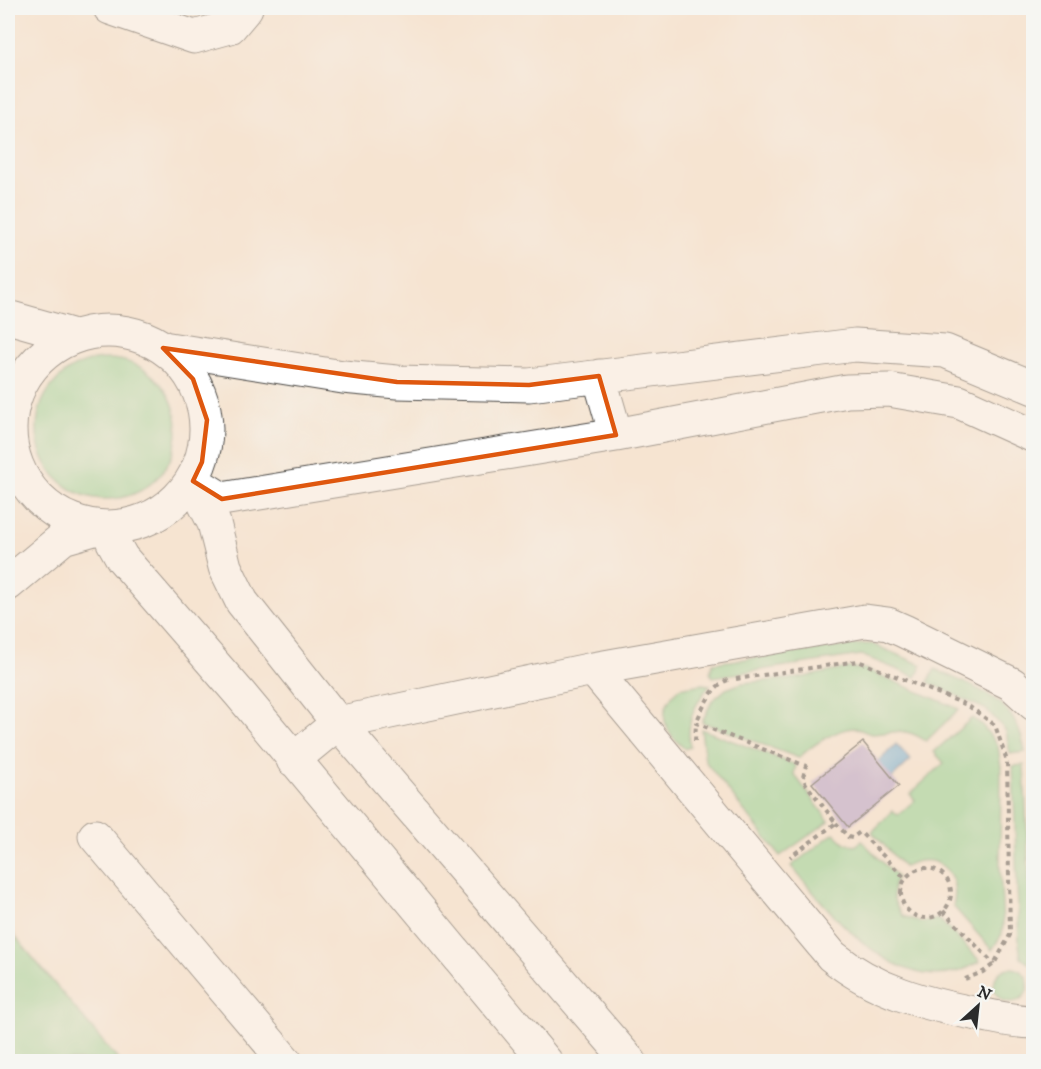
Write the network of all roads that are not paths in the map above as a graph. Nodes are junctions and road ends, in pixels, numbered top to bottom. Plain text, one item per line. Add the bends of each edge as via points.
1 (110, 8) edge
2 (245, 9) edge
3 (8, 317) edge
4 (75, 336) junction
5 (164, 348) junction
6 (599, 376) junction
7 (1034, 388) edge
8 (616, 435) junction
9 (1034, 436) edge
10 (11, 458) edge
11 (193, 481) junction
12 (105, 527) junction
13 (8, 584) edge
14 (593, 669) junction
15 (1034, 704) edge
16 (338, 723) junction
17 (293, 760) junction
18 (96, 836) dead end
19 (1034, 1022) edge
20 (286, 1062) edge
21 (546, 1062) edge
22 (630, 1062) edge

1 - 2 street via 194,37 230,27
3 - 4 street
4 - 5 street via 122,332
4 - 10 street via 36,362 22,381 13,402
5 - 6 street via 396,382 529,385
5 - 11 street via 193,379 207,420 202,462
6 - 7 street via 855,345 945,351
6 - 8 street
8 - 9 street via 847,391 889,390 959,402
8 - 11 street via 222,499
10 - 12 street via 43,503 81,524
11 - 12 street via 163,512 143,522
11 - 16 street via 214,523 225,567 242,602
12 - 13 street via 63,538
12 - 17 street via 122,558
14 - 15 street via 865,621 888,624 1012,684
14 - 16 street
14 - 19 street via 832,956 853,973 930,1005
16 - 17 street
16 - 22 street
17 - 21 street
18 - 20 street

